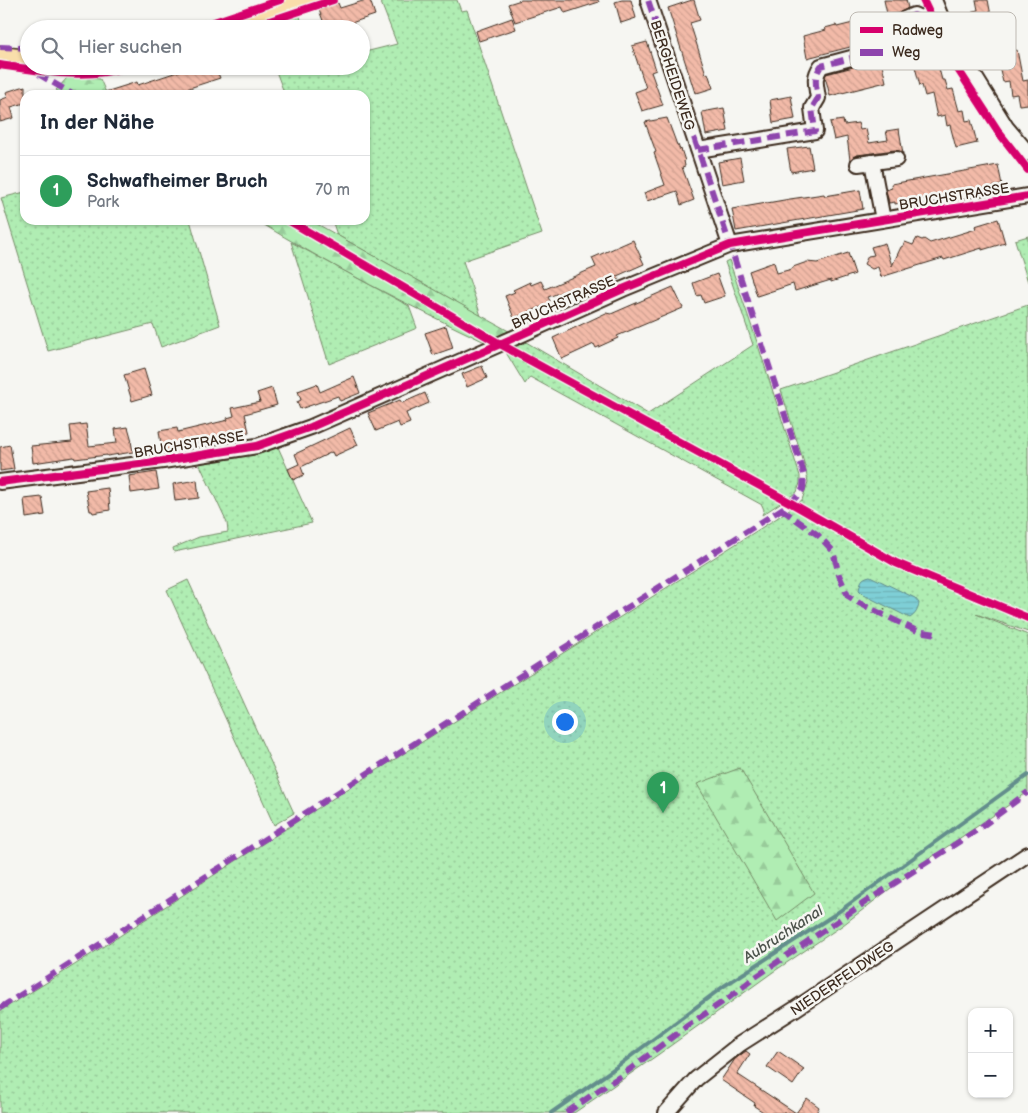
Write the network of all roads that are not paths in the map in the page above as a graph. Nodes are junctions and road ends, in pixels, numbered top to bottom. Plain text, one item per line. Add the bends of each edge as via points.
1 (309, 0) edge
2 (648, 0) edge
3 (934, 0) edge
4 (939, 12) edge
5 (248, 20) edge
6 (0, 56) edge
7 (20, 58) edge
8 (850, 58) edge
9 (971, 70) edge
10 (698, 150) junction
11 (1028, 153) edge
12 (896, 158) dead end
13 (872, 162) junction
14 (858, 164) dead end
15 (1028, 196) edge
16 (883, 220) junction
17 (730, 245) junction
18 (0, 482) edge
19 (1028, 854) edge
20 (666, 1113) edge

1 - 5 main road
2 - 10 street, BERGHEIDEWEG
3 - 4 street
6 - 7 main road
8 - 10 street via 822,66 816,72 818,98 812,108 816,131
9 - 11 street via 1006,127
10 - 17 street, BERGHEIDEWEG
12 - 13 street
13 - 14 street
13 - 16 street
15 - 16 street, BRUCHSTRASSE
16 - 17 street, BRUCHSTRASSE
17 - 18 street, BRUCHSTRASSE via 311,427 257,446
19 - 20 street, NIEDERFELDWEG via 740,1044 696,1079

